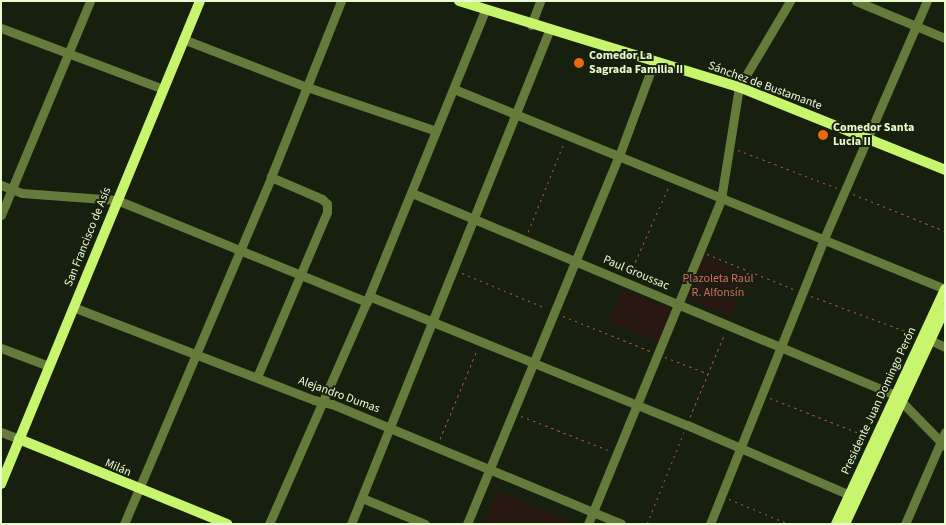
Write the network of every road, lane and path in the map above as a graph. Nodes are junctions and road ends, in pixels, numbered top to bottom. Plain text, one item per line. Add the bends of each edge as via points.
1 (90, 1) edge
2 (200, 1) edge
3 (341, 1) edge
4 (459, 1) edge
5 (540, 1) edge
6 (790, 1) edge
7 (856, 1) edge
8 (927, 1) edge
9 (484, 10) junction
10 (531, 25) junction
11 (916, 26) junction
12 (1, 28) edge
13 (549, 31) junction
14 (945, 38) edge
15 (184, 39) junction
16 (68, 54) junction
17 (654, 62) junction
18 (307, 87) junction
19 (739, 87) junction
20 (163, 89) junction
21 (454, 89) junction
22 (516, 114) junction
23 (436, 131) junction
24 (567, 136) junction
25 (867, 138) junction
26 (619, 156) junction
27 (945, 170) edge
28 (271, 177) junction
29 (672, 178) junction
30 (1, 185) edge
31 (12, 188) junction
32 (412, 193) junction
33 (721, 199) junction
34 (117, 200) junction
35 (1, 215) edge
36 (474, 219) junction
37 (526, 239) junction
38 (824, 241) junction
39 (240, 251) junction
40 (575, 260) junction
41 (455, 270) junction
42 (301, 276) junction
43 (626, 283) junction
44 (945, 289) edge
45 (368, 299) junction
46 (678, 305) junction
47 (73, 307) junction
48 (945, 309) edge
49 (553, 312) junction
50 (434, 323) junction
51 (930, 340) junction
52 (480, 342) junction
53 (945, 346) edge
54 (1, 348) edge
55 (782, 348) junction
56 (195, 352) junction
57 (657, 354) junction
58 (532, 362) junction
59 (49, 366) junction
60 (708, 374) dead end
61 (257, 377) junction
62 (763, 395) junction
63 (899, 398) junction
64 (322, 402) junction
65 (636, 405) junction
66 (512, 413) junction
67 (391, 428) junction
68 (1, 432) edge
69 (945, 432) edge
70 (19, 439) junction
71 (874, 439) junction
72 (943, 443) edge
73 (436, 447) junction
74 (741, 448) junction
75 (616, 453) junction
76 (490, 468) junction
77 (1, 484) edge
78 (137, 490) junction
79 (721, 496) junction
80 (853, 496) junction
81 (362, 498) junction
82 (593, 511) junction
83 (124, 524) edge
84 (227, 524) edge
85 (269, 524) edge
86 (351, 524) edge
87 (425, 524) edge
88 (467, 524) edge
89 (588, 524) edge
90 (621, 524) edge
91 (710, 524) edge
92 (789, 524) edge
93 (836, 524) edge
94 (845, 524) edge
95 (905, 524) edge

1 - 16 street
2 - 15 street, San Francisco de Asís
3 - 18 street
4 - 9 street, Sánchez de Bustamante
5 - 10 street
6 - 19 street
7 - 11 street
8 - 11 street
9 - 10 street, Sánchez de Bustamante
9 - 21 street
10 - 13 street, Sánchez de Bustamante
11 - 14 street
11 - 25 street
12 - 16 street
13 - 17 street, Sánchez de Bustamante
13 - 22 street
15 - 18 street
15 - 20 street, San Francisco de Asís
16 - 20 street
16 - 31 street
17 - 19 street, Sánchez de Bustamante
17 - 26 street
18 - 23 street
18 - 28 street
19 - 25 street, Sánchez de Bustamante
19 - 33 street
20 - 34 street, San Francisco de Asís
21 - 22 street
21 - 23 street
22 - 24 street
22 - 36 street
23 - 32 street
24 - 26 street
24 - 37 path
25 - 27 street, Sánchez de Bustamante
25 - 38 street
26 - 29 street
26 - 40 street
28 - 39 street
28 - 42 street via 327,204 327,212
29 - 33 street
29 - 43 path
30 - 31 street
31 - 34 street via 22,193
31 - 35 street
32 - 36 street, Paul Groussac
32 - 45 street
33 - 38 street
33 - 46 street
34 - 39 street
34 - 47 street, San Francisco de Asís
36 - 37 street, Paul Groussac
36 - 41 street
37 - 40 street, Paul Groussac
38 - 44 street
38 - 55 street
39 - 42 street
39 - 56 street
40 - 43 street, Paul Groussac
40 - 49 street
41 - 49 path
41 - 50 street
42 - 45 street
42 - 61 street
43 - 46 street, Paul Groussac
44 - 63 street, Presidente Juan Domingo Perón
45 - 50 street
45 - 64 street
46 - 55 street, Paul Groussac
46 - 57 street
47 - 56 street, Alejandro Dumas
47 - 59 street, San Francisco de Asís
48 - 51 street, Presidente Juan Domingo Perón
49 - 57 path
49 - 58 street
50 - 52 street
50 - 67 street
51 - 53 street
51 - 63 street, Presidente Juan Domingo Perón
52 - 58 street
52 - 73 path
54 - 59 street
55 - 62 street
55 - 63 street, Paul Groussac
56 - 61 street, Alejandro Dumas
56 - 78 street
57 - 60 path
57 - 65 street
58 - 65 street
58 - 66 street
59 - 70 street, San Francisco de Asís
61 - 64 street, Alejandro Dumas
62 - 71 path
62 - 74 street
63 - 71 street, Presidente Juan Domingo Perón
63 - 72 street, Paul Groussac
63 - 80 street, Presidente Juan Domingo Perón
64 - 67 street, Alejandro Dumas
64 - 85 street
65 - 74 street
65 - 75 street
66 - 75 path
66 - 76 street
67 - 73 street, Alejandro Dumas
67 - 81 street
68 - 70 street, Milán
69 - 72 street
70 - 77 street, San Francisco de Asís
70 - 78 street, Milán
71 - 80 street, Presidente Juan Domingo Perón
72 - 95 street
73 - 76 street, Alejandro Dumas
74 - 79 street
74 - 80 street
75 - 82 street
76 - 82 street, Alejandro Dumas
76 - 88 street
78 - 83 street
78 - 84 street, Milán
79 - 91 street
79 - 92 path
80 - 93 street, Presidente Juan Domingo Perón
80 - 94 street, Presidente Juan Domingo Perón
81 - 86 street
81 - 87 street
82 - 89 street
82 - 90 street, Alejandro Dumas

